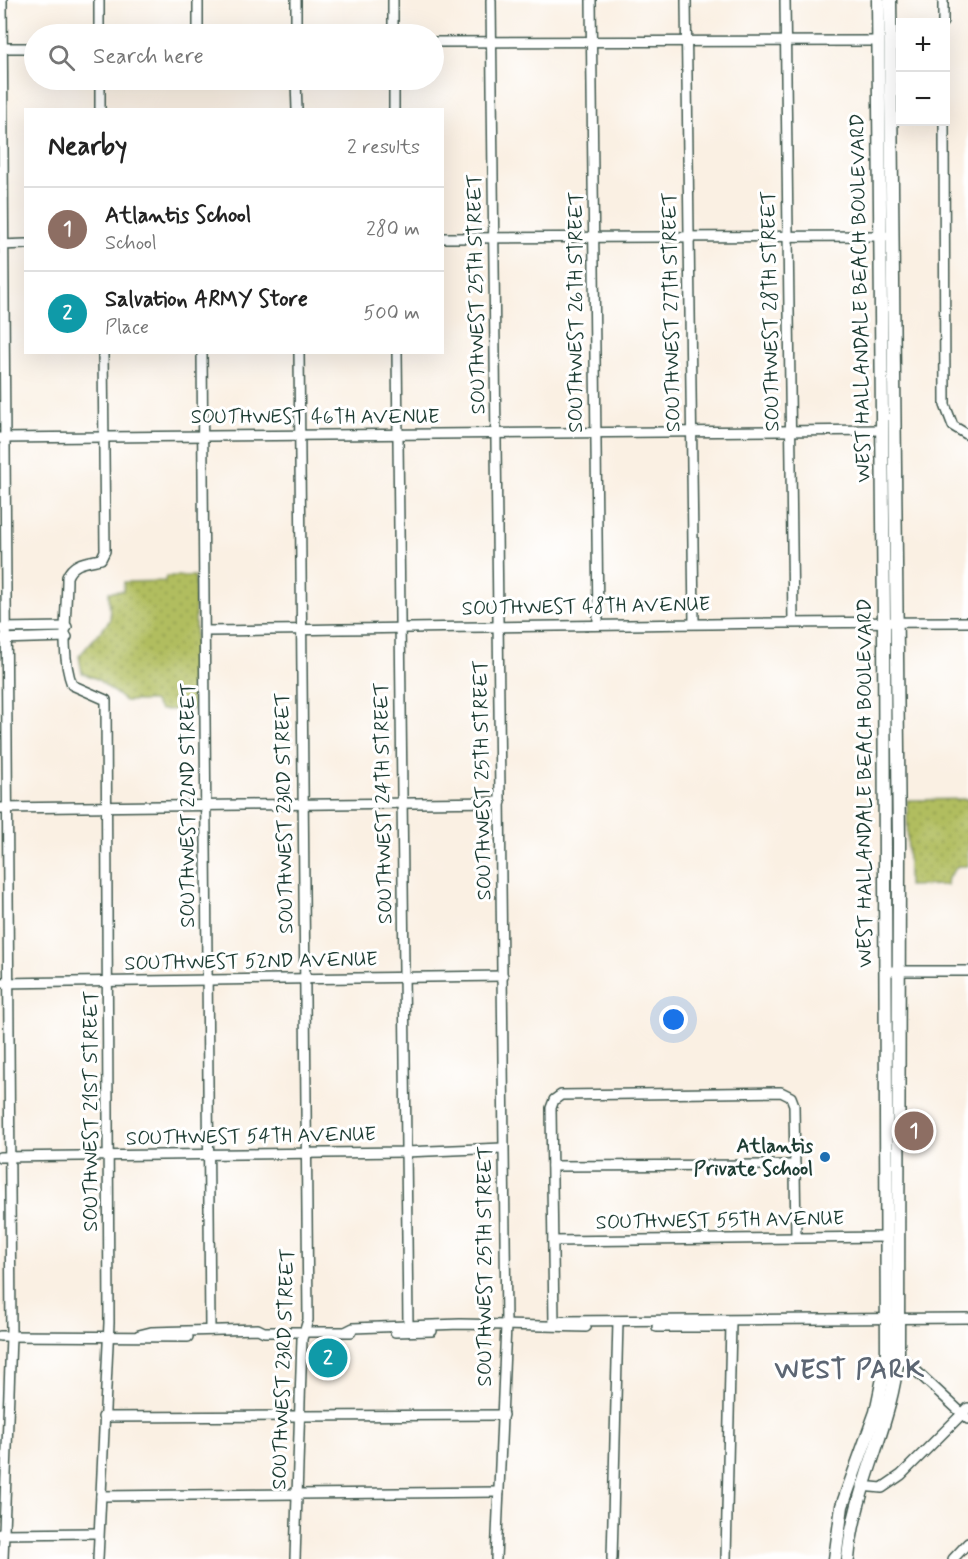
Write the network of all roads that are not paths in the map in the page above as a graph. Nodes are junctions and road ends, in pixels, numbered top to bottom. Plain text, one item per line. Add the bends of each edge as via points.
1 (3, 0) edge
2 (99, 0) edge
3 (198, 0) edge
4 (296, 0) edge
5 (393, 0) edge
6 (491, 0) edge
7 (591, 0) edge
8 (686, 0) edge
9 (785, 0) edge
10 (879, 0) edge
11 (890, 0) edge
12 (943, 0) edge
13 (943, 18) edge
14 (99, 24) edge
15 (198, 24) edge
16 (296, 24) edge
17 (393, 24) edge
18 (786, 41) junction
19 (878, 41) junction
20 (444, 42) edge
21 (686, 42) junction
22 (491, 43) junction
23 (592, 43) junction
24 (2, 48) edge
25 (24, 48) edge
26 (891, 50) junction
27 (891, 75) junction
28 (100, 90) edge
29 (297, 90) edge
30 (394, 90) edge
31 (100, 108) edge
32 (297, 108) edge
33 (394, 108) edge
34 (944, 126) edge
35 (788, 236) junction
36 (887, 236) junction
37 (595, 237) junction
38 (689, 237) junction
39 (444, 238) edge
40 (495, 238) junction
41 (1, 244) edge
42 (24, 244) edge
43 (103, 354) edge
44 (202, 354) edge
45 (299, 354) edge
46 (397, 354) edge
47 (888, 429) junction
48 (790, 430) junction
49 (691, 432) junction
50 (594, 433) junction
51 (496, 434) junction
52 (202, 435) junction
53 (299, 435) junction
54 (398, 435) junction
55 (968, 435) edge
56 (105, 437) junction
57 (3, 438) edge
58 (793, 622) junction
59 (890, 622) junction
60 (968, 622) edge
61 (598, 623) junction
62 (694, 623) junction
63 (499, 625) junction
64 (3, 628) edge
65 (400, 629) junction
66 (301, 630) junction
67 (205, 631) junction
68 (67, 632) junction
69 (3, 639) edge
70 (501, 802) junction
71 (402, 804) junction
72 (303, 805) junction
73 (206, 806) junction
74 (107, 807) junction
75 (4, 808) edge
76 (899, 843) junction
77 (886, 864) junction
78 (891, 970) junction
79 (968, 971) edge
80 (503, 976) junction
81 (404, 977) junction
82 (305, 979) junction
83 (207, 981) junction
84 (109, 982) junction
85 (5, 983) edge
86 (503, 1148) junction
87 (405, 1152) junction
88 (307, 1154) junction
89 (208, 1155) junction
90 (4, 1157) edge
91 (109, 1157) junction
92 (795, 1165) junction
93 (552, 1166) junction
94 (796, 1237) junction
95 (887, 1237) junction
96 (553, 1241) junction
97 (968, 1318) edge
98 (893, 1319) junction
99 (731, 1322) junction
100 (618, 1324) junction
101 (408, 1325) junction
102 (506, 1325) junction
103 (554, 1325) junction
104 (468, 1326) junction
105 (210, 1330) junction
106 (306, 1331) junction
107 (347, 1331) junction
108 (264, 1332) junction
109 (139, 1335) junction
110 (0, 1336) edge
111 (11, 1336) junction
112 (108, 1336) junction
113 (898, 1354) junction
114 (966, 1414) edge
115 (502, 1415) junction
116 (299, 1416) junction
117 (103, 1417) junction
118 (858, 1461) junction
119 (861, 1486) junction
120 (499, 1492) junction
121 (296, 1494) junction
122 (101, 1496) junction
123 (840, 1520) junction
124 (98, 1533) junction
125 (2, 1534) edge
126 (968, 1543) edge
127 (3, 1559) edge
128 (98, 1559) edge
129 (295, 1559) edge
130 (496, 1559) edge
131 (612, 1559) edge
132 (726, 1559) edge
133 (835, 1559) edge
134 (842, 1559) edge
135 (848, 1559) edge
136 (953, 1559) edge

1 - 24 street
2 - 14 street
3 - 15 street
4 - 16 street
5 - 17 street
6 - 22 street, SOUTHWEST 25TH STREET
7 - 23 street, SOUTHWEST 26TH STREET
8 - 21 street, SOUTHWEST 27TH STREET
9 - 18 street, SOUTHWEST 28TH STREET
10 - 19 main road, WEST HALLANDALE BEACH BOULEVARD
10 - 26 main road via 884,35
11 - 26 main road, WEST HALLANDALE BEACH BOULEVARD
12 - 13 street
18 - 19 street
18 - 21 street
18 - 35 street, SOUTHWEST 28TH STREET
19 - 27 main road
19 - 36 main road, WEST HALLANDALE BEACH BOULEVARD
20 - 22 street
21 - 23 street
21 - 38 street, SOUTHWEST 27TH STREET
22 - 23 street
22 - 40 street, SOUTHWEST 25TH STREET
23 - 37 street, SOUTHWEST 26TH STREET
24 - 25 street
24 - 41 street
26 - 27 main road, WEST HALLANDALE BEACH BOULEVARD
27 - 36 main road, WEST HALLANDALE BEACH BOULEVARD
28 - 31 street
29 - 32 street
30 - 33 street
34 - 55 street via 945,405 954,426
35 - 36 street
35 - 38 street
35 - 48 street, SOUTHWEST 28TH STREET
36 - 47 main road, WEST HALLANDALE BEACH BOULEVARD
36 - 47 main road, WEST HALLANDALE BEACH BOULEVARD via 882,366
37 - 38 street
37 - 40 street
37 - 50 street, SOUTHWEST 26TH STREET
38 - 49 street, SOUTHWEST 27TH STREET
39 - 40 street
40 - 51 street, SOUTHWEST 25TH STREET
41 - 42 street
41 - 57 street
43 - 56 street
44 - 52 street, SOUTHWEST 22ND STREET
45 - 53 street, SOUTHWEST 23RD STREET
46 - 54 street, SOUTHWEST 24TH STREET
47 - 48 street, SOUTHWEST 46TH AVENUE
47 - 59 main road, WEST HALLANDALE BEACH BOULEVARD
47 - 59 main road, WEST HALLANDALE BEACH BOULEVARD via 890,489 896,502
48 - 49 street, SOUTHWEST 46TH AVENUE
48 - 58 street, SOUTHWEST 28TH STREET
49 - 50 street, SOUTHWEST 46TH AVENUE
49 - 62 street, SOUTHWEST 27TH STREET
50 - 51 street, SOUTHWEST 46TH AVENUE
50 - 61 street, SOUTHWEST 26TH STREET
51 - 54 street, SOUTHWEST 46TH AVENUE
51 - 63 street, SOUTHWEST 25TH STREET
52 - 53 street, SOUTHWEST 46TH AVENUE
52 - 56 street, SOUTHWEST 46TH AVENUE
52 - 67 street, SOUTHWEST 22ND STREET
53 - 54 street, SOUTHWEST 46TH AVENUE
53 - 66 street, SOUTHWEST 23RD STREET
54 - 65 street, SOUTHWEST 24TH STREET
56 - 57 street, SOUTHWEST 46TH AVENUE
56 - 68 street via 105,551 101,559 76,564 70,570
57 - 64 street
58 - 59 street, SOUTHWEST 48TH AVENUE
58 - 62 street, SOUTHWEST 48TH AVENUE
59 - 60 street, SOUTHWEST 48TH AVENUE
59 - 76 main road, WEST HALLANDALE BEACH BOULEVARD
59 - 77 main road, WEST HALLANDALE BEACH BOULEVARD
61 - 62 street, SOUTHWEST 48TH AVENUE
61 - 63 street, SOUTHWEST 48TH AVENUE
63 - 65 street, SOUTHWEST 48TH AVENUE
63 - 70 street, SOUTHWEST 25TH STREET
64 - 68 street
64 - 69 street
65 - 66 street, SOUTHWEST 48TH AVENUE
65 - 71 street, SOUTHWEST 24TH STREET
66 - 67 street, SOUTHWEST 48TH AVENUE
66 - 72 street, SOUTHWEST 23RD STREET
67 - 73 street, SOUTHWEST 22ND STREET
68 - 69 street
68 - 74 street, SOUTHWEST 21ST STREET via 72,685 106,700
69 - 75 street
70 - 71 street
70 - 80 street, SOUTHWEST 25TH STREET
71 - 72 street
71 - 81 street, SOUTHWEST 24TH STREET
72 - 73 street
72 - 82 street, SOUTHWEST 23RD STREET
73 - 74 street
73 - 83 street, SOUTHWEST 22ND STREET
74 - 75 street
74 - 84 street, SOUTHWEST 21ST STREET
75 - 85 street
76 - 77 main road
76 - 78 main road, WEST HALLANDALE BEACH BOULEVARD
77 - 78 main road, WEST HALLANDALE BEACH BOULEVARD
78 - 79 street
78 - 95 main road, WEST HALLANDALE BEACH BOULEVARD
78 - 98 main road, WEST HALLANDALE BEACH BOULEVARD
80 - 81 street, SOUTHWEST 52ND AVENUE
80 - 86 street, SOUTHWEST 25TH STREET
81 - 82 street, SOUTHWEST 52ND AVENUE
81 - 87 street, SOUTHWEST 24TH STREET
82 - 83 street, SOUTHWEST 52ND AVENUE
82 - 88 street, SOUTHWEST 23RD STREET
83 - 84 street, SOUTHWEST 52ND AVENUE
83 - 89 street, SOUTHWEST 22ND STREET
84 - 85 street, SOUTHWEST 52ND AVENUE
84 - 91 street, SOUTHWEST 21ST STREET
85 - 90 street
86 - 87 street, SOUTHWEST 54TH AVENUE
86 - 102 street, SOUTHWEST 25TH STREET
87 - 88 street, SOUTHWEST 54TH AVENUE
87 - 101 street, SOUTHWEST 24TH STREET
88 - 89 street, SOUTHWEST 54TH AVENUE
88 - 106 street, SOUTHWEST 23RD STREET
89 - 91 street, SOUTHWEST 54TH AVENUE
89 - 105 street, SOUTHWEST 22ND STREET
90 - 91 street, SOUTHWEST 54TH AVENUE
90 - 111 street
91 - 112 street, SOUTHWEST 21ST STREET
92 - 93 street
92 - 93 street via 794,1105 791,1096 781,1092 567,1094 554,1100 552,1108
92 - 94 street
93 - 96 street
94 - 95 street, SOUTHWEST 55TH AVENUE
94 - 96 street, SOUTHWEST 55TH AVENUE
95 - 98 main road, WEST HALLANDALE BEACH BOULEVARD
96 - 103 street
97 - 98 street
98 - 99 street
98 - 113 main road, WEST HALLANDALE BEACH BOULEVARD
98 - 118 main road, WEST HALLANDALE BEACH BOULEVARD via 884,1383
99 - 100 street via 721,1319
99 - 132 street
100 - 103 street via 562,1321
100 - 131 street
101 - 104 street
101 - 107 street
102 - 103 street
102 - 104 street
102 - 115 street, SOUTHWEST 25TH STREET
104 - 107 street via 460,1330
105 - 108 street
105 - 109 street
106 - 107 street
106 - 108 street
106 - 116 street, SOUTHWEST 23RD STREET via 302,1339
108 - 109 street via 151,1338
109 - 112 street
110 - 111 street
111 - 112 street
111 - 125 street
112 - 117 street, SOUTHWEST 21ST STREET
113 - 114 street
113 - 119 main road, WEST HALLANDALE BEACH BOULEVARD via 889,1413
114 - 119 street via 901,1475 882,1488
115 - 116 street
115 - 120 street, SOUTHWEST 25TH STREET
116 - 117 street
116 - 121 street, SOUTHWEST 23RD STREET
117 - 122 street, SOUTHWEST 21ST STREET
118 - 119 main road
118 - 123 main road, WEST HALLANDALE BEACH BOULEVARD
119 - 135 main road, WEST HALLANDALE BEACH BOULEVARD
120 - 121 street
120 - 130 street, SOUTHWEST 25TH STREET
121 - 122 street
121 - 129 street, SOUTHWEST 23RD STREET
122 - 124 street, SOUTHWEST 21ST STREET
123 - 133 main road, WEST HALLANDALE BEACH BOULEVARD
123 - 134 main road via 845,1529
124 - 125 street
124 - 128 street, SOUTHWEST 21ST STREET
125 - 127 street
126 - 136 street

